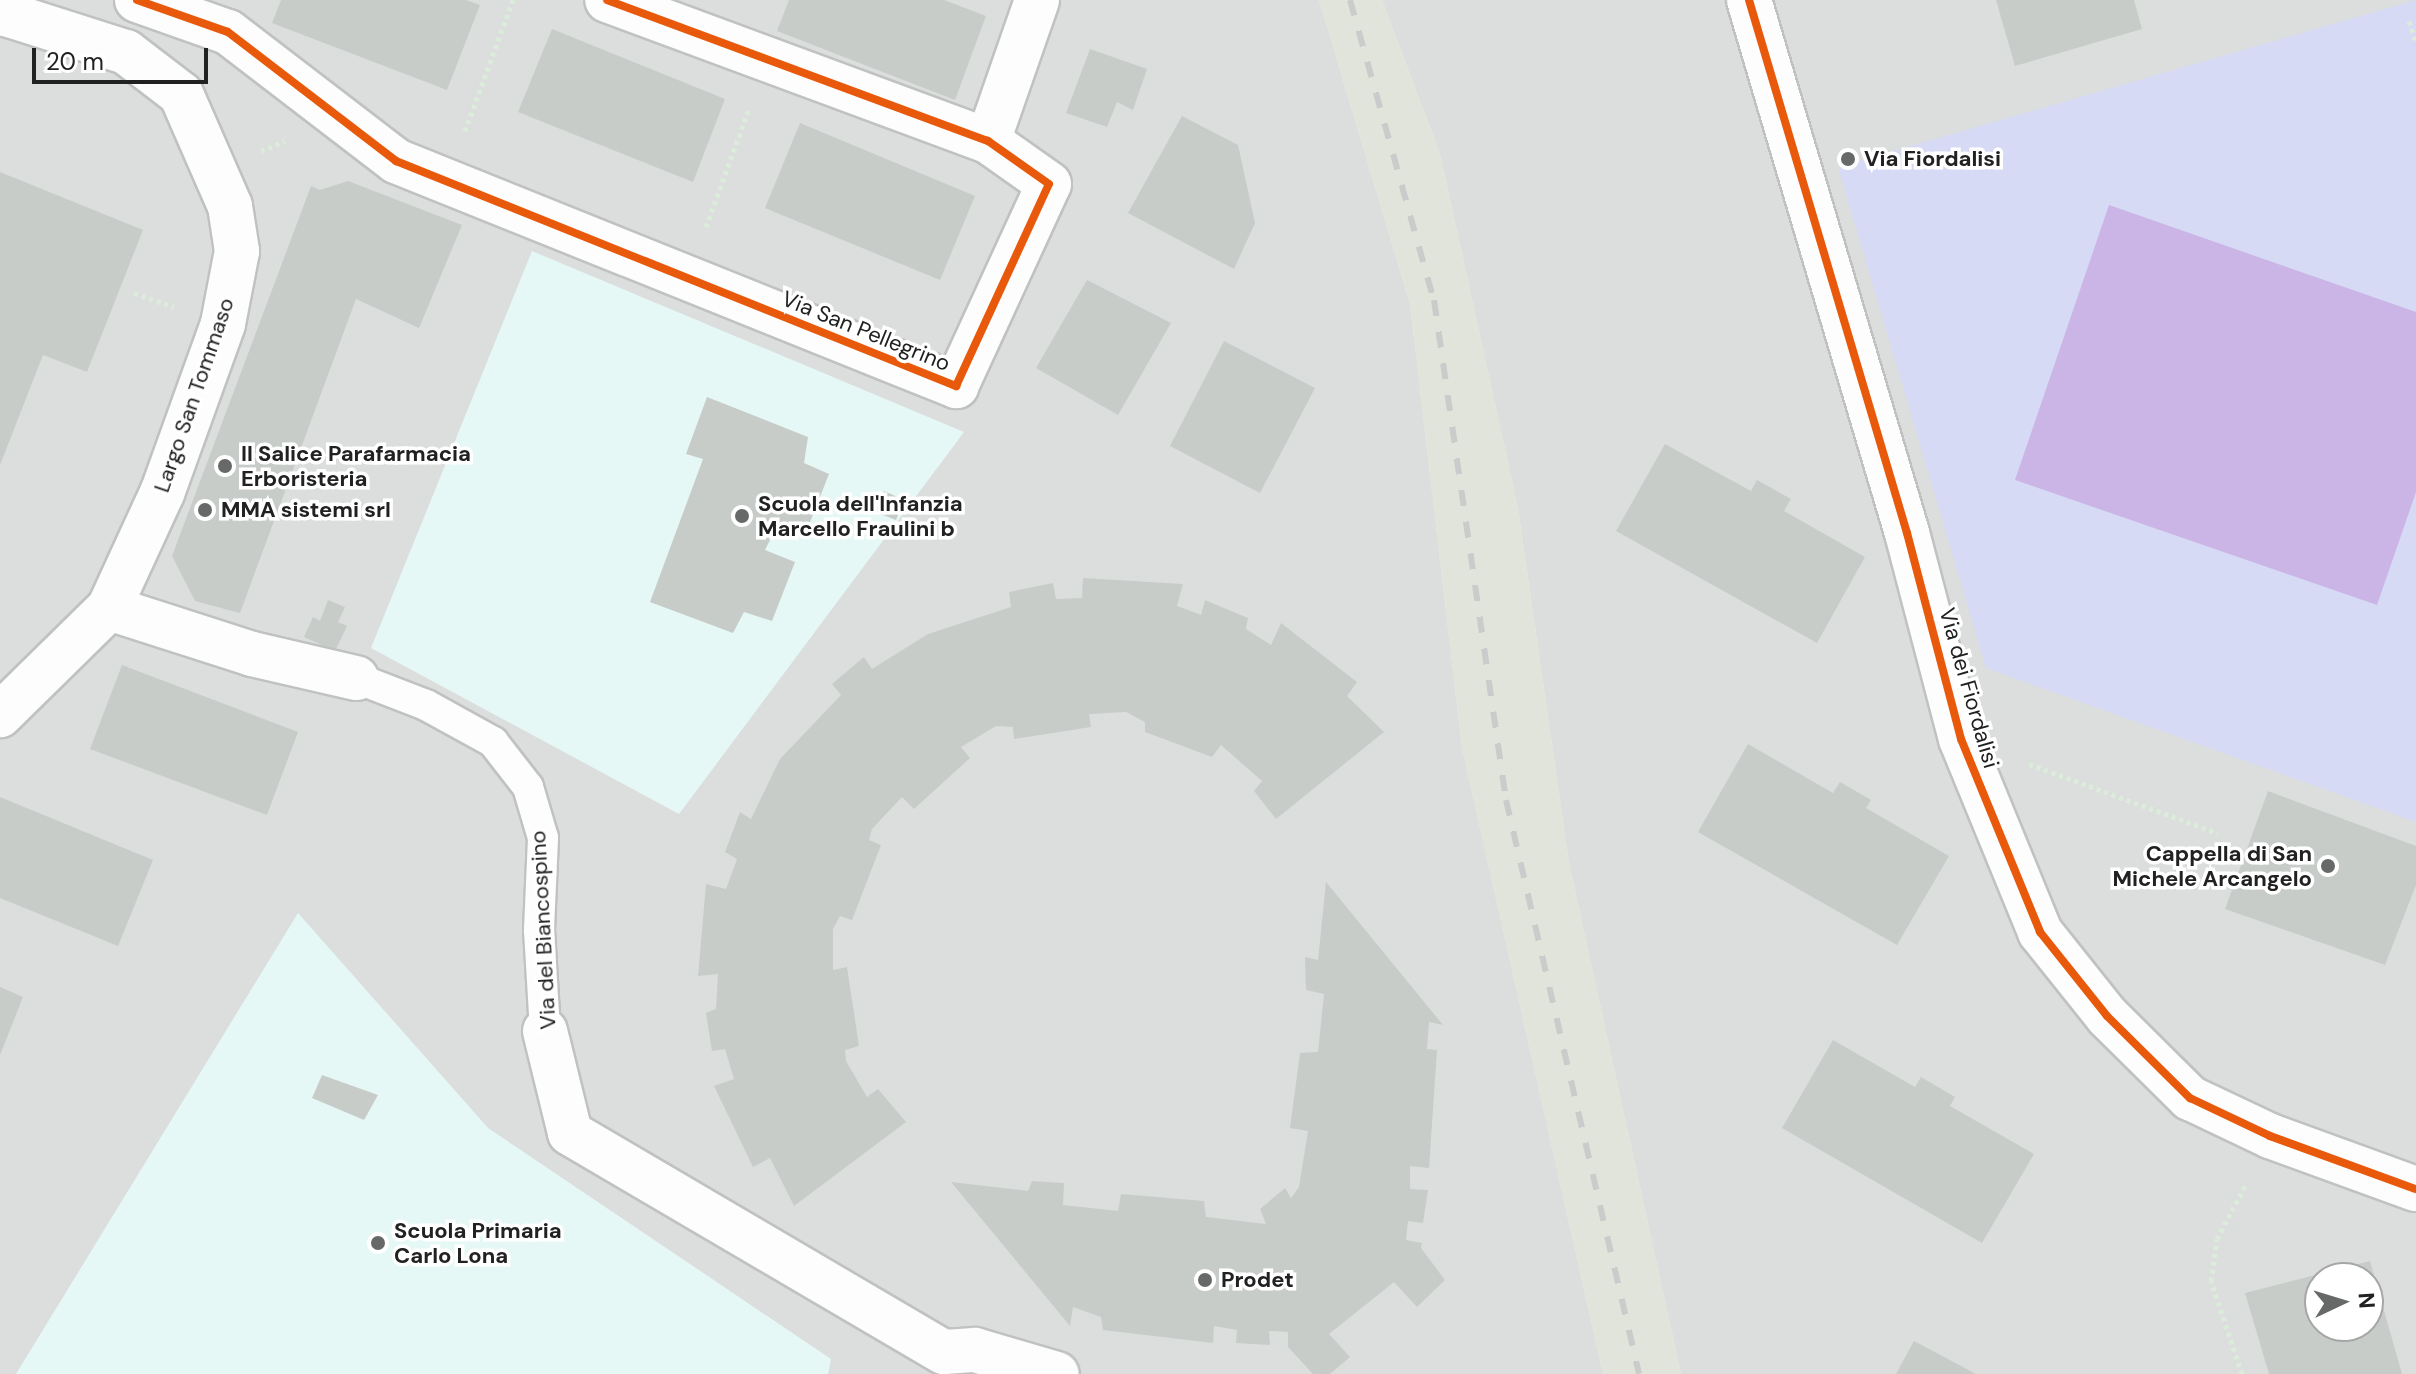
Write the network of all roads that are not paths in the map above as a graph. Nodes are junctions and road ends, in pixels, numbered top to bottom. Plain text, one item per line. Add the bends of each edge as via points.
1 (137, 0) edge
2 (607, 0) edge
3 (1037, 0) edge
4 (1749, 0) edge
5 (0, 3) edge
6 (988, 141) junction
7 (109, 608) junction
8 (356, 678) joint
9 (0, 715) edge
10 (545, 1031) joint
11 (2416, 1189) edge
12 (937, 1363) edge
13 (1057, 1374) edge

1 - 6 street, Via San Pellegrino via 228,32 396,161 956,386 1049,184
2 - 6 street, Via San Pellegrino
3 - 6 street
4 - 11 street, Via dei Fiordalisi via 1907,533 1961,739 2040,932 2107,1016 2190,1098 2270,1136
5 - 7 street, Largo San Tommaso via 6,14 126,52 181,94 230,206 237,251 223,324 162,493
7 - 8 street, Via del Biancospino via 252,654
7 - 9 street, Largo San Tommaso
8 - 10 lane, Via del Biancospino via 426,705 493,742 528,787 543,838 539,930
10 - 12 street, Via del Biancospino via 570,1133
12 - 13 street, Via del Biancospino via 975,1350

